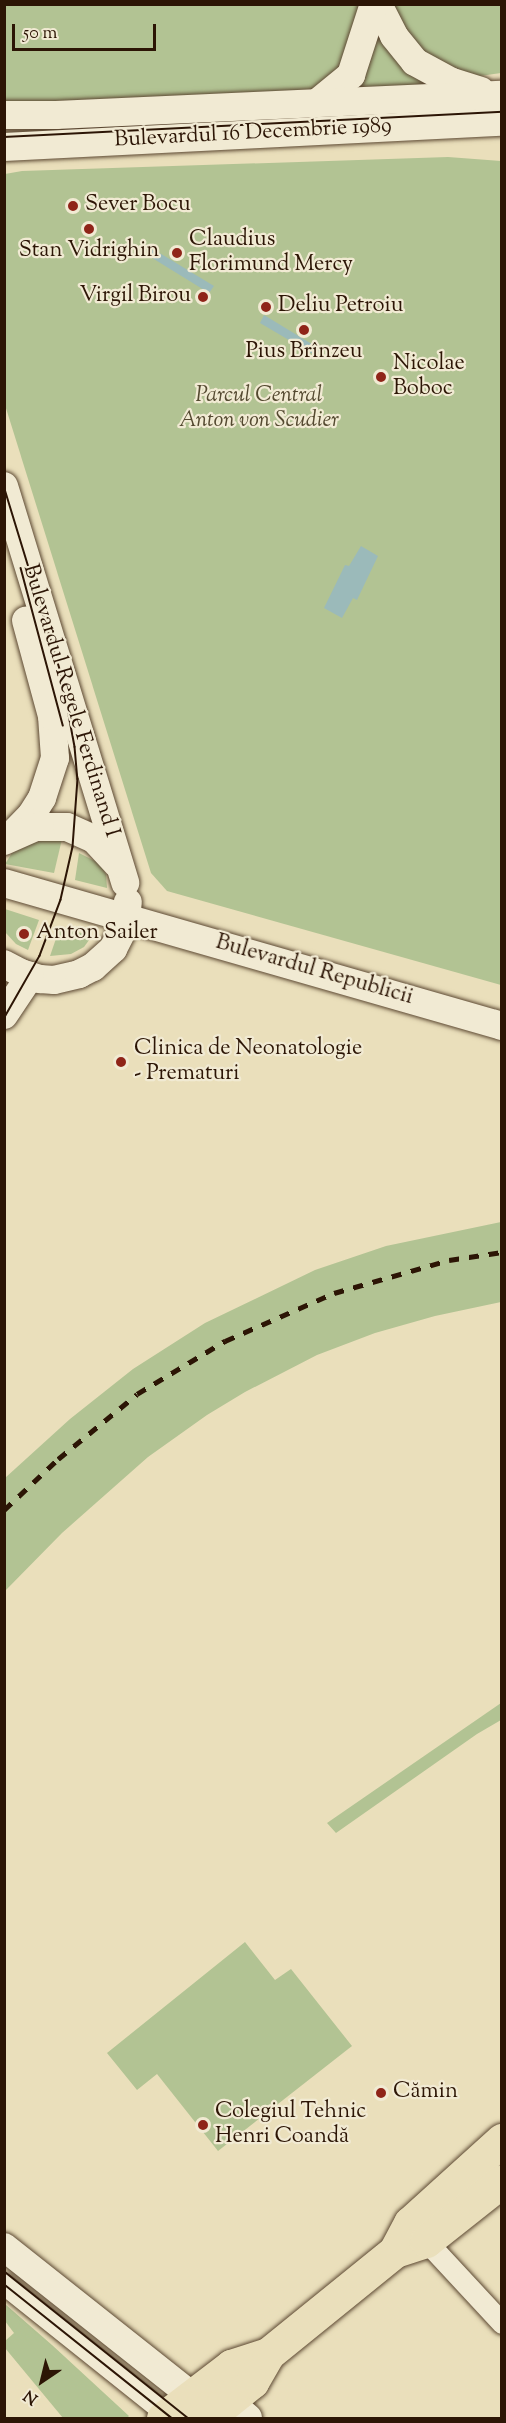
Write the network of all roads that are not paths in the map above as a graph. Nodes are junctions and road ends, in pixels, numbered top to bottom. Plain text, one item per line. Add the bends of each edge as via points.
1 (374, 4) edge
2 (378, 4) edge
3 (318, 102) junction
4 (500, 104) edge
5 (4, 115) edge
6 (7, 147) edge
7 (4, 486) edge
8 (4, 546) edge
9 (8, 839) edge
10 (125, 883) junction
11 (4, 884) edge
12 (126, 918) junction
13 (4, 964) edge
14 (30, 976) junction
15 (4, 1015) edge
16 (501, 1026) edge
17 (501, 2140) edge
18 (501, 2181) edge
19 (426, 2241) junction
20 (4, 2247) edge
21 (395, 2252) junction
22 (4, 2284) edge
23 (501, 2323) edge
24 (204, 2413) edge

1 - 3 main road via 351,75
2 - 4 main road via 394,36 415,62
3 - 4 main road, Bulevardul 16 Decembrie 1989
3 - 5 main road, Bulevardul 16 Decembrie 1989
4 - 6 main road, Bulevardul 16 Decembrie 1989
7 - 10 main road, Bulevardul Regele Ferdinand I
8 - 9 main road, Bulevardul Regele Ferdinand I via 55,738 47,788 32,814
9 - 10 main road via 45,825 83,832 113,857
10 - 12 main road
11 - 12 main road, Bulevardul Republicii
12 - 14 main road via 113,949 93,967 54,980
12 - 16 main road, Bulevardul Republicii
13 - 14 main road
14 - 15 main road
17 - 21 main road via 411,2223
18 - 19 main road
19 - 21 main road
19 - 23 street
20 - 24 main road
21 - 24 main road via 268,2354 252,2382
22 - 24 street

